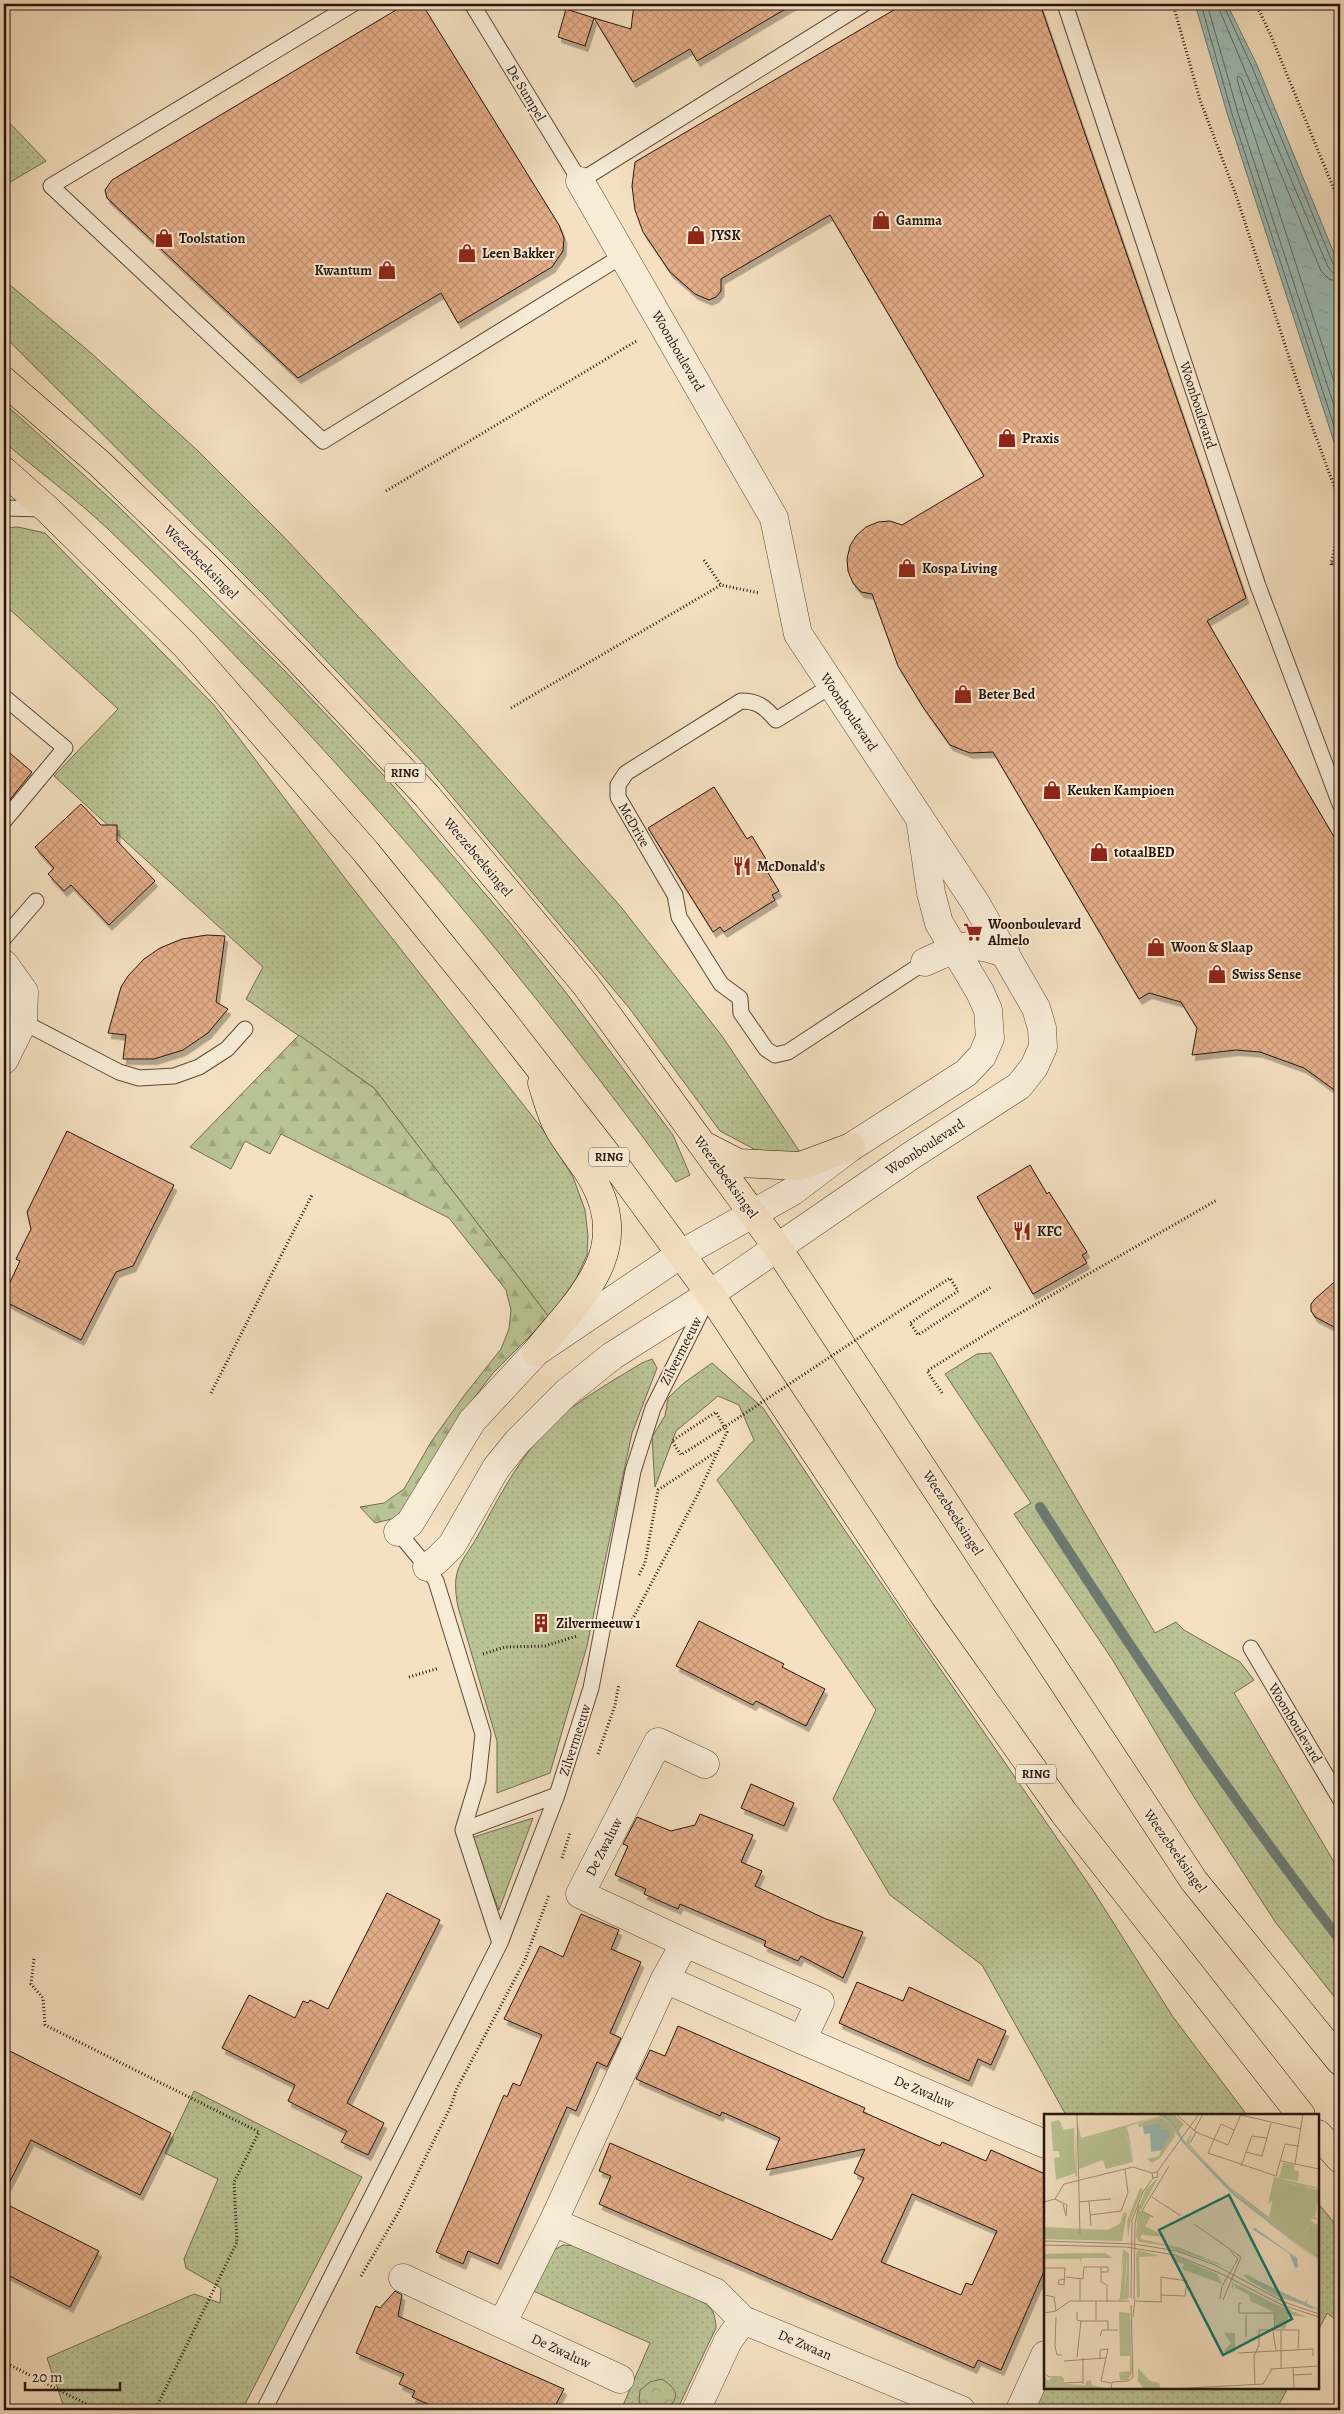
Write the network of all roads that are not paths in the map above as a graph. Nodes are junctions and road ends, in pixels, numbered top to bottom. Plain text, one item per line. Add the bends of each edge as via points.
1 (353, 4) edge
2 (472, 4) edge
3 (864, 4) edge
4 (1065, 4) edge
5 (580, 181) junction
6 (622, 256) junction
7 (4, 381) edge
8 (4, 471) edge
9 (4, 508) edge
10 (48, 509) junction
11 (831, 686) junction
12 (4, 697) edge
13 (1340, 804) edge
14 (919, 816) junction
15 (4, 821) edge
16 (36, 901) dead end
17 (4, 938) edge
18 (955, 950) junction
19 (1006, 954) junction
20 (925, 962) joint
21 (4, 964) edge
22 (23, 1022) junction
23 (246, 1029) dead end
24 (4, 1060) edge
25 (534, 1063) junction
26 (702, 1145) junction
27 (851, 1147) junction
28 (753, 1214) junction
29 (777, 1247) junction
30 (681, 1254) junction
31 (710, 1294) junction
32 (536, 1352) junction
33 (398, 1532) joint
34 (427, 1566) junction
35 (1251, 1648) dead end
36 (705, 1764) dead end
37 (557, 1795) junction
38 (1340, 1799) edge
39 (463, 1830) junction
40 (500, 1943) junction
41 (685, 1943) junction
42 (665, 1979) junction
43 (802, 2040) junction
44 (1340, 2061) edge
45 (1300, 2114) edge
46 (1319, 2135) edge
47 (1044, 2144) edge
48 (1340, 2159) edge
49 (553, 2222) junction
50 (403, 2278) dead end
51 (743, 2320) junction
52 (502, 2324) junction
53 (1044, 2357) edge
54 (620, 2379) dead end
55 (264, 2410) edge
56 (696, 2410) edge
57 (961, 2410) edge
58 (1020, 2410) edge

1 - 6 lane via 51,186 323,441
2 - 5 lane, De Sumpel
3 - 5 lane
4 - 13 lane, Woonboulevard via 1258,586
5 - 6 street, Woonboulevard
6 - 11 street, Woonboulevard via 774,518 798,634
7 - 26 main road, Weezebeeksingel / RING via 100,464 208,568 427,796 585,984
8 - 10 main road, RING
9 - 10 lane
10 - 25 main road, RING via 185,645 283,756 366,852
11 - 14 street, Woonboulevard
11 - 20 lane, McDrive via 776,720 764,706 753,701 741,701 626,773 618,785 618,797 675,895 679,917 721,984 740,998 741,1013 766,1050 775,1055 788,1052
12 - 15 lane via 65,748
14 - 18 street, Woonboulevard via 939,923
14 - 19 street, Woonboulevard
16 - 17 lane
18 - 19 street via 972,944
18 - 20 street
18 - 27 street, Woonboulevard via 988,1010 990,1038 982,1056 966,1073
19 - 29 street, Woonboulevard via 1036,1008 1042,1028 1043,1047 1034,1067 1019,1086
21 - 22 street via 24,992
22 - 23 lane via 119,1072 140,1078 174,1076 199,1067 227,1049
22 - 24 street
25 - 30 main road, RING
25 - 32 main road via 558,1128 594,1180 607,1216 606,1250 592,1283
26 - 27 main road via 738,1163 800,1166
26 - 28 main road, Weezebeeksingel / RING
27 - 28 street, Woonboulevard via 793,1191
28 - 29 main road, Weezebeeksingel / RING
28 - 30 street, Woonboulevard
29 - 31 street, Woonboulevard
29 - 44 main road, Weezebeeksingel / RING via 1194,1881
30 - 31 main road, RING
30 - 32 street
31 - 34 street, Zilvermeeuw via 612,1356 566,1393 496,1468 452,1545
31 - 37 lane, Zilvermeeuw via 653,1408 633,1471 591,1688
31 - 45 main road, RING via 922,1613 1064,1813
32 - 33 street via 472,1421 410,1523
33 - 34 lane
34 - 39 lane via 436,1581 483,1734 478,1780
35 - 38 lane, Woonboulevard
36 - 41 street, De Zwaluw via 658,1742 580,1894
37 - 39 lane
37 - 40 lane, Zilvermeeuw
39 - 40 lane
40 - 55 lane, Zilvermeeuw
41 - 42 street
41 - 43 street, De Zwaluw via 820,2002
42 - 43 street, De Zwaluw
42 - 49 street
43 - 47 street, De Zwaluw
46 - 48 main road
49 - 51 street via 716,2292
49 - 52 street
50 - 52 street, De Zwaluw
51 - 56 street via 728,2341
51 - 57 street, De Zwaan
52 - 54 street, De Zwaluw
53 - 58 street

